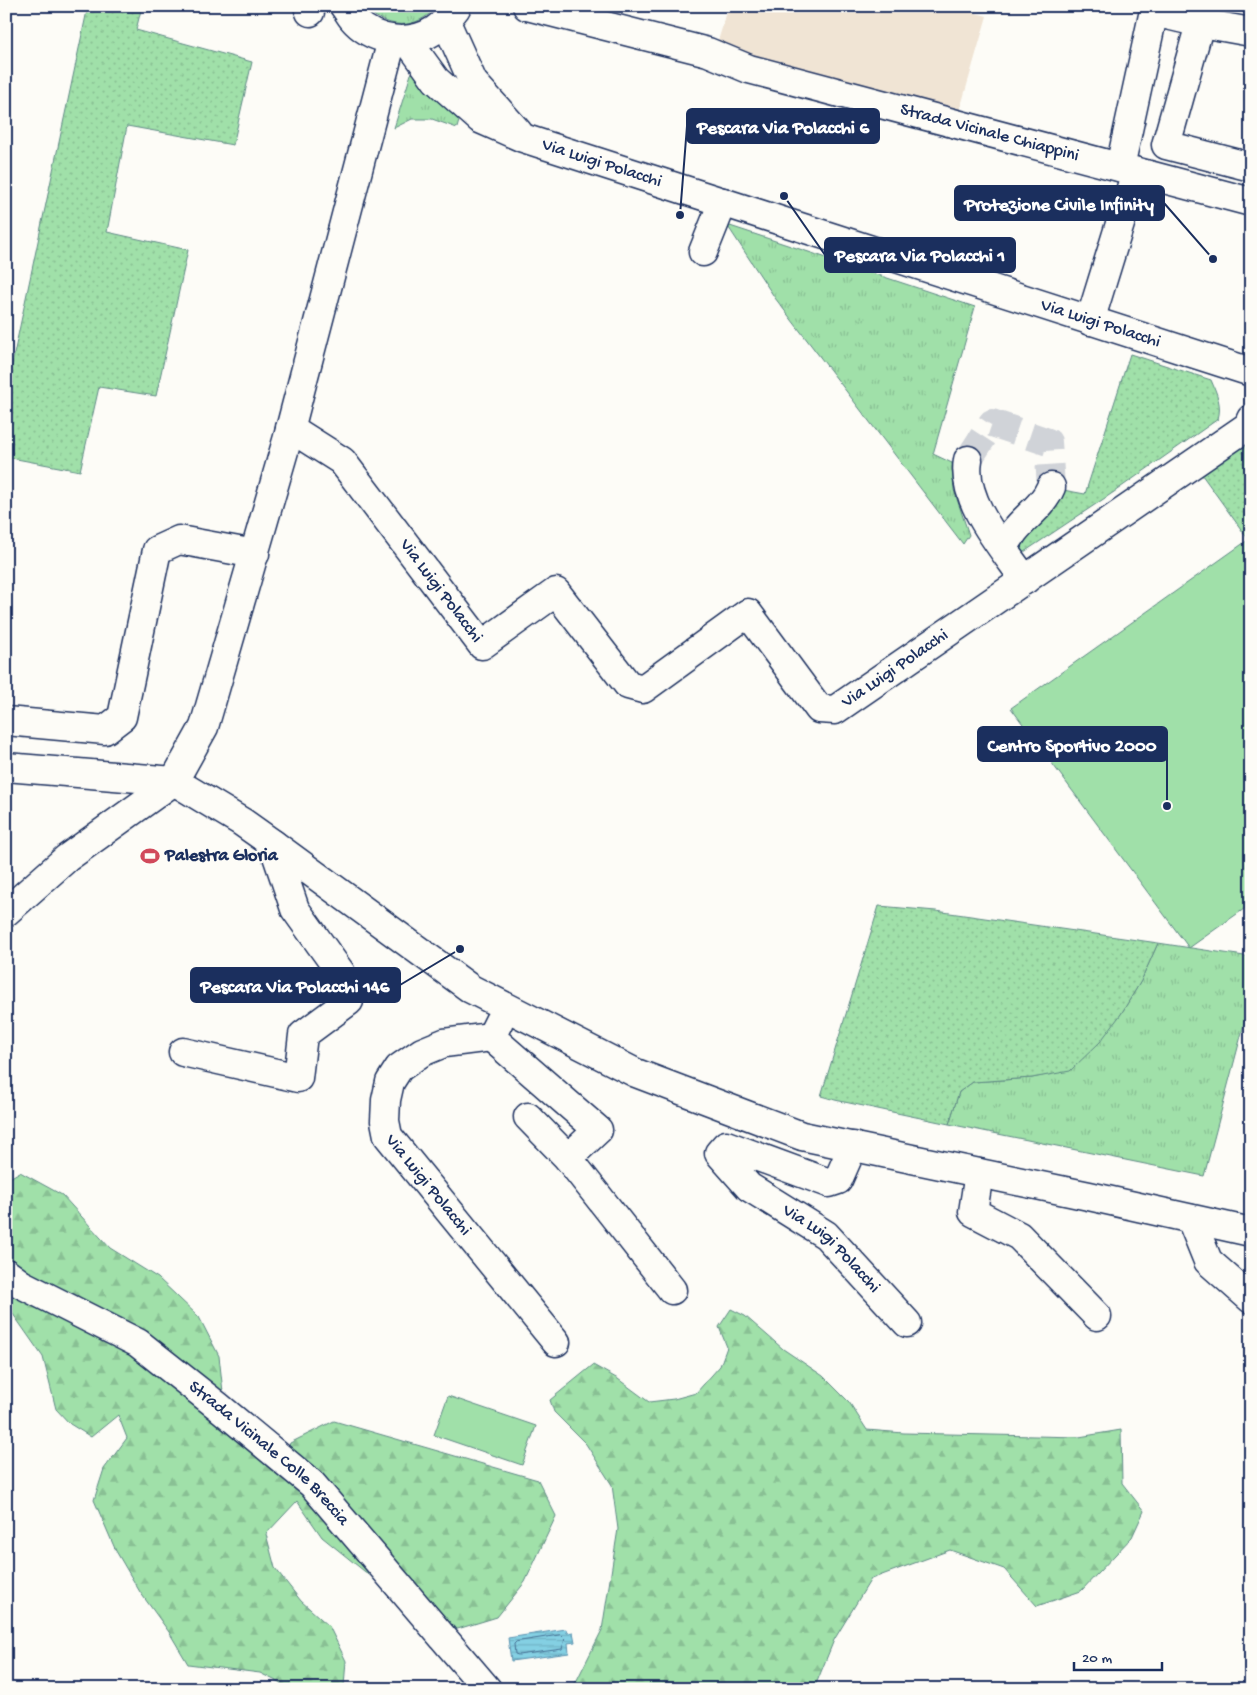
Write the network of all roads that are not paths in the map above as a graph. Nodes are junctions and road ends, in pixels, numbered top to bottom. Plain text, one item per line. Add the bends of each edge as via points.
1 (344, 6) edge
2 (527, 6) edge
3 (1154, 9) edge
4 (451, 14) edge
5 (1203, 15) edge
6 (1251, 32) edge
7 (400, 40) junction
8 (523, 138) junction
9 (1251, 167) edge
10 (1128, 170) junction
11 (723, 202) junction
12 (1251, 202) edge
13 (703, 252) dead end
14 (1090, 321) junction
15 (1251, 372) edge
16 (1251, 419) edge
17 (290, 428) junction
18 (968, 460) tunnel mouth
19 (1051, 487) tunnel mouth
20 (1004, 550) junction
21 (254, 554) junction
22 (1025, 580) junction
23 (6, 721) edge
24 (6, 768) edge
25 (174, 781) junction
26 (273, 844) junction
27 (6, 912) edge
28 (507, 1006) junction
29 (491, 1037) junction
30 (183, 1052) dead end
31 (528, 1118) dead end
32 (853, 1146) junction
33 (568, 1158) junction
34 (979, 1173) junction
35 (1191, 1219) junction
36 (1251, 1232) edge
37 (6, 1273) edge
38 (672, 1290) dead end
39 (1251, 1298) edge
40 (1098, 1316) dead end
41 (907, 1323) dead end
42 (556, 1342) dead end
43 (487, 1689) edge

1 - 7 street via 356,22 373,34
2 - 10 street, Strada Vicinale Chiappini via 708,52 758,71
3 - 5 street
3 - 10 street
4 - 7 street via 428,34
4 - 8 street, Via Luigi Polacchi via 473,82
5 - 6 street
5 - 9 street via 1166,145
7 - 8 street, Via Luigi Polacchi via 436,80 480,119
7 - 17 street
8 - 11 street, Via Luigi Polacchi
10 - 12 street, Strada Vicinale Chiappini
10 - 14 street
11 - 13 street
11 - 14 street, Via Luigi Polacchi
14 - 15 street, Via Luigi Polacchi
16 - 22 street, Via Luigi Polacchi via 1248,426
17 - 21 street
17 - 22 street, Via Luigi Polacchi via 342,461 482,645 556,592 628,685 643,689 748,613 819,708 835,710
18 - 20 street via 969,489 986,524
19 - 20 street via 1042,503 1008,539
20 - 22 street
21 - 23 street via 178,540 157,550 122,717 105,730
21 - 25 street via 204,727
24 - 25 street
25 - 26 street
25 - 27 street via 67,858
26 - 28 street via 471,989
26 - 30 street via 295,909 341,973 349,1001 303,1035 298,1078
28 - 29 street
28 - 32 street via 636,1073 802,1136
29 - 33 street via 598,1130
29 - 42 street, Via Luigi Polacchi via 444,1044 422,1052 399,1068 390,1082 386,1100 388,1136
31 - 33 street
32 - 34 street
32 - 41 street, Via Luigi Polacchi via 838,1180 829,1183 726,1145 718,1152 749,1187 826,1235
33 - 38 street
34 - 35 street
34 - 40 street via 973,1212 1019,1236
35 - 36 street
35 - 39 street via 1208,1261
37 - 43 street, Strada Vicinale Colle Breccia via 21,1284 138,1342 312,1484

